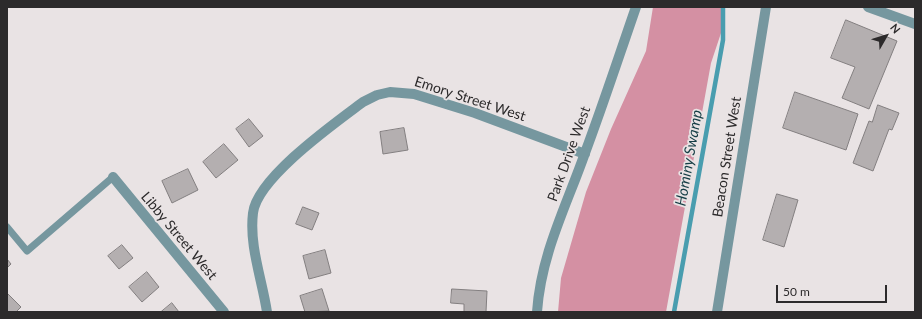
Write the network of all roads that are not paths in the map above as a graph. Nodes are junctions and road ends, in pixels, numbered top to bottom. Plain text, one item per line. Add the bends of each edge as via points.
1 (636, 7) edge
2 (766, 7) edge
3 (868, 7) edge
4 (915, 24) edge
5 (585, 154) junction
6 (113, 177) joint
7 (7, 227) edge
8 (224, 312) edge
9 (267, 312) edge
10 (537, 312) edge
11 (717, 312) edge

1 - 5 street, Park Drive West
2 - 11 street, Beacon Street West
3 - 4 street
5 - 9 street, Emory Street West via 475,113 414,94 390,92 370,98 289,161 258,197 253,212 254,248
5 - 10 street, Park Drive West via 548,247
6 - 7 lane via 27,251
6 - 8 street, Libby Street West

